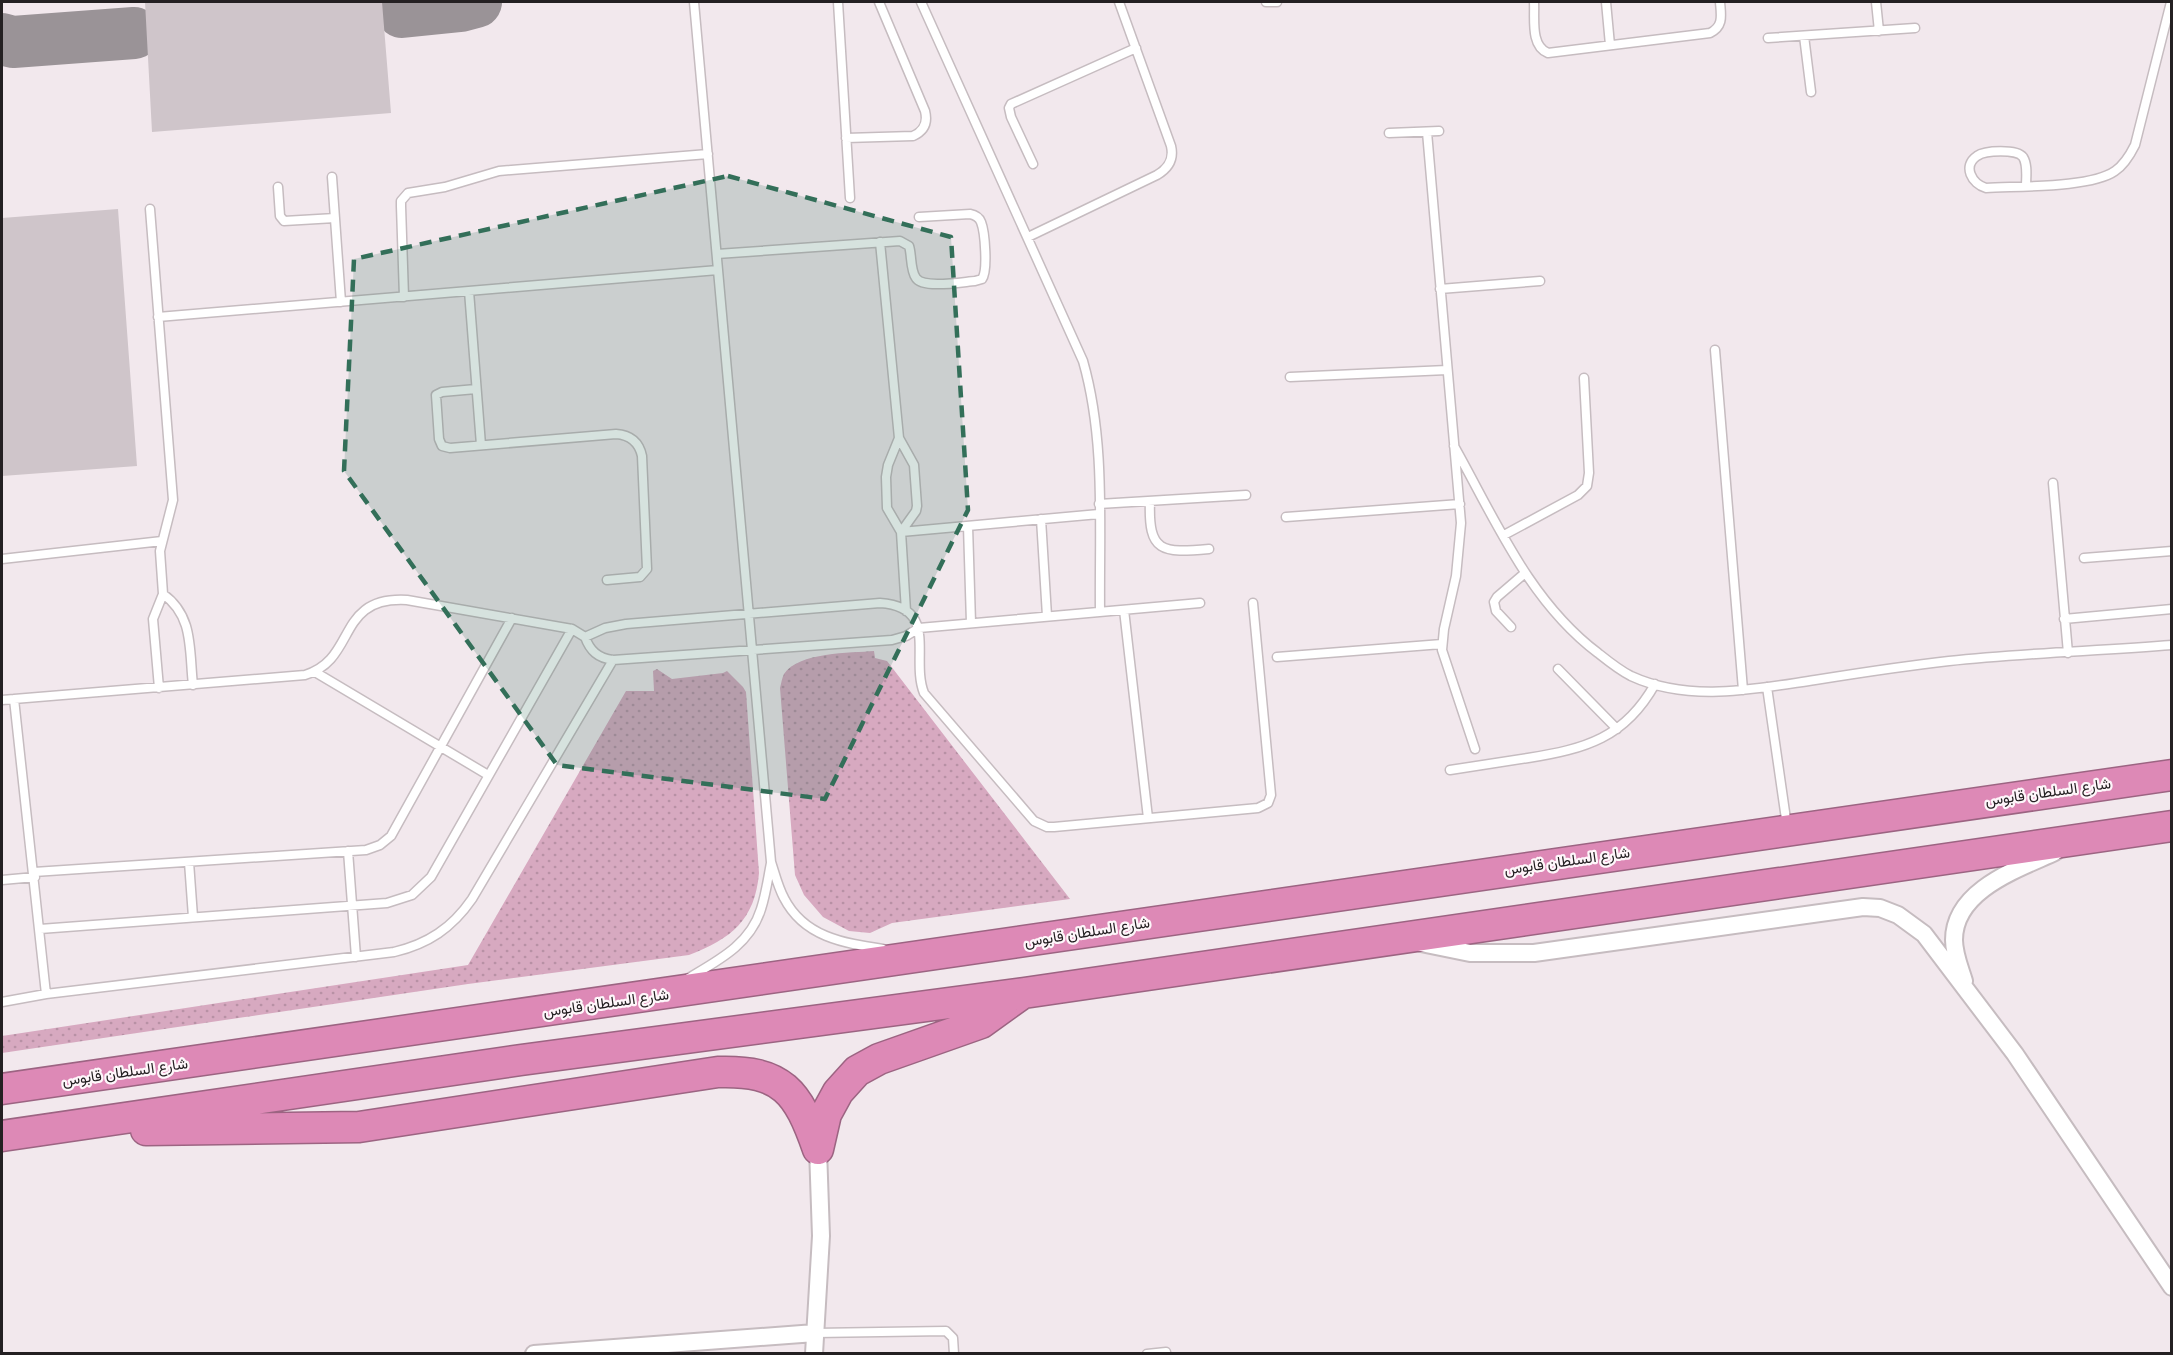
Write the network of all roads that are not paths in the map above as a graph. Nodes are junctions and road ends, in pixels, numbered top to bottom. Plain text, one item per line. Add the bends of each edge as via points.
1 (694, 2) edge
2 (838, 2) edge
3 (879, 2) edge
4 (921, 2) edge
5 (1119, 2) edge
6 (1266, 2) edge
7 (1277, 2) edge
8 (1534, 2) edge
9 (1606, 2) edge
10 (1720, 2) edge
11 (1876, 2) edge
12 (2171, 2) edge
13 (1915, 28) dead end
14 (1879, 31) junction
15 (1804, 36) junction
16 (1768, 38) dead end
17 (1610, 45) junction
18 (1136, 48) junction
19 (1811, 92) dead end
20 (1439, 131) dead end
21 (1427, 132) junction
22 (1389, 133) dead end
23 (846, 138) junction
24 (708, 154) junction
25 (1033, 164) dead end
26 (332, 177) dead end
27 (2026, 186) junction
28 (278, 187) dead end
29 (850, 198) dead end
30 (150, 209) dead end
31 (919, 217) dead end
32 (335, 218) junction
33 (1028, 237) junction
34 (880, 242) junction
35 (717, 254) junction
36 (718, 270) junction
37 (1540, 281) dead end
38 (1440, 289) junction
39 (469, 291) junction
40 (404, 297) junction
41 (341, 302) junction
42 (158, 317) junction
43 (1715, 350) dead end
44 (1447, 370) junction
45 (1290, 377) dead end
46 (1584, 378) dead end
47 (476, 389) junction
48 (899, 438) junction
49 (481, 445) junction
50 (1454, 446) junction
51 (2052, 483) dead end
52 (1246, 495) dead end
53 (1150, 501) junction
54 (1099, 504) junction
55 (1460, 504) junction
56 (1099, 514) junction
57 (1286, 517) dead end
58 (1041, 519) junction
59 (968, 526) junction
60 (901, 532) junction
61 (1504, 536) junction
62 (162, 541) junction
63 (1209, 549) dead end
64 (2172, 551) edge
65 (2084, 558) dead end
66 (2, 559) edge
67 (1525, 573) junction
68 (607, 580) dead end
69 (163, 594) junction
70 (1200, 603) dead end
71 (1253, 603) dead end
72 (2172, 609) edge
73 (1124, 610) junction
74 (906, 611) junction
75 (1100, 612) junction
76 (748, 614) junction
77 (1047, 616) junction
78 (512, 618) junction
79 (2064, 619) junction
80 (971, 623) junction
81 (1511, 627) dead end
82 (572, 628) junction
83 (919, 628) junction
84 (585, 637) junction
85 (1442, 644) junction
86 (2172, 645) edge
87 (752, 650) junction
88 (2067, 653) junction
89 (1277, 657) dead end
90 (613, 660) junction
91 (1558, 669) dead end
92 (315, 672) junction
93 (1655, 684) junction
94 (193, 686) junction
95 (1767, 687) junction
96 (159, 688) junction
97 (1743, 690) junction
98 (14, 699) junction
99 (2, 700) edge
100 (1617, 729) junction
101 (440, 748) junction
102 (1475, 749) dead end
103 (1450, 770) dead end
104 (488, 775) junction
105 (2172, 775) edge
106 (1148, 818) junction
107 (2172, 826) edge
108 (1788, 829) junction
109 (2082, 839) junction
110 (348, 851) junction
111 (189, 862) junction
112 (771, 862) junction
113 (34, 875) junction
114 (2, 880) edge
115 (351, 906) junction
116 (193, 917) junction
117 (40, 929) junction
118 (1397, 938) junction
119 (356, 957) junction
120 (925, 957) junction
121 (1965, 988) junction
122 (1024, 993) junction
123 (46, 994) junction
124 (661, 995) junction
125 (2, 1002) edge
126 (2, 1089) edge
127 (15, 1134) edge
128 (818, 1149) junction
129 (2172, 1287) edge
130 (815, 1333) junction
131 (1166, 1352) edge
132 (534, 1353) edge
133 (814, 1353) edge
134 (954, 1353) edge
135 (1147, 1353) edge

1 - 24 lane
2 - 23 lane
3 - 23 lane via 926,121 922,130 908,137
4 - 33 lane
5 - 18 lane
6 - 7 lane
8 - 17 lane via 1536,41 1544,52
9 - 17 lane
10 - 17 lane via 1721,21 1714,32
11 - 14 lane
12 - 27 lane via 2135,145 2123,164 2096,180
13 - 14 lane
14 - 15 lane
15 - 16 lane
15 - 19 lane
18 - 25 lane via 1011,105 1011,117
18 - 33 lane via 1171,146 1168,166 1157,175
20 - 21 lane
21 - 22 lane
21 - 38 lane
23 - 29 lane
24 - 35 lane
24 - 40 lane via 499,171 408,193 400,206
26 - 32 lane
27 - 27 lane via 1980,186 1971,176 1971,164 1984,152 2015,152 2026,164
28 - 32 lane via 280,216 284,221
30 - 42 lane
31 - 34 lane via 978,217 986,268 982,279 925,284 914,275 909,246 900,241
32 - 41 lane
33 - 54 lane via 1077,344 1088,379 1097,433
34 - 35 lane
34 - 48 lane
35 - 36 lane
36 - 39 lane
36 - 76 lane
37 - 38 lane
38 - 44 lane
39 - 40 lane
39 - 47 lane
40 - 41 lane
41 - 42 lane
42 - 62 lane via 173,500
43 - 97 lane
44 - 45 lane
44 - 50 lane
46 - 61 lane via 1587,486 1578,495
47 - 49 lane
47 - 49 lane via 442,392 435,401 442,446
48 - 60 lane via 886,477 887,508
48 - 60 lane via 914,465 917,500 916,511
49 - 68 lane via 616,434 635,441 642,456 647,569 640,577
50 - 55 lane
50 - 61 lane
51 - 79 lane
52 - 53 lane
53 - 54 lane
53 - 63 lane via 1150,528 1157,543 1178,552
54 - 56 lane
55 - 57 lane
55 - 85 lane via 1460,549
56 - 58 lane
56 - 75 lane
58 - 59 lane
58 - 77 lane
59 - 60 lane
59 - 80 lane
60 - 74 lane
61 - 67 lane
62 - 66 lane
62 - 69 lane
64 - 65 lane
67 - 81 lane via 1494,603
67 - 93 lane via 1556,614 1583,641 1631,675
69 - 94 lane via 178,607 187,624
69 - 96 lane via 153,619
70 - 73 lane
71 - 106 lane via 1270,799 1258,808
72 - 79 lane
73 - 75 lane
73 - 106 lane
74 - 76 lane via 897,605 880,603
74 - 83 lane
75 - 77 lane
76 - 84 lane via 615,625
76 - 87 lane
77 - 80 lane
78 - 82 lane
78 - 92 lane via 407,600 374,603 360,613 331,660
78 - 101 lane
79 - 88 lane
80 - 83 lane
82 - 84 lane
82 - 104 lane
83 - 87 lane via 900,639
83 - 106 lane via 924,693 1034,821 1054,827
84 - 90 lane via 597,656
85 - 89 lane
85 - 102 lane via 1444,661
86 - 88 lane
87 - 90 lane
87 - 112 lane
88 - 95 lane via 1914,665
90 - 119 lane via 472,899 455,921 434,938 408,949
91 - 100 lane
92 - 94 lane
92 - 101 lane
93 - 97 lane via 1699,692
93 - 100 lane via 1638,709
94 - 96 lane
95 - 97 lane
95 - 108 lane
96 - 98 lane
98 - 99 lane
98 - 113 lane
100 - 103 lane via 1577,749
101 - 104 lane
101 - 110 lane via 391,836 374,848
104 - 115 lane via 431,877 419,890 396,902
105 - 108 highway, شارع السلطان قابوس
107 - 109 highway
108 - 120 highway, شارع السلطان قابوس
109 - 118 highway
109 - 121 street via 1991,884 1968,904 1954,938
110 - 111 lane
110 - 115 lane
111 - 113 lane
111 - 116 lane
112 - 120 lane via 789,906 817,933 844,943
112 - 124 lane via 761,910 749,933 731,951
113 - 114 lane
113 - 117 lane
115 - 116 lane
115 - 119 lane
116 - 117 lane
117 - 123 lane
118 - 121 street via 1470,953 1534,953 1872,907 1898,915 1924,934
118 - 122 highway
119 - 123 lane
120 - 124 highway, شارع السلطان قابوس
121 - 129 street via 2015,1054
122 - 127 highway via 520,1060
122 - 128 highway via 981,1023 879,1059 857,1071 838,1092 826,1114
123 - 125 lane
124 - 126 highway, شارع السلطان قابوس
127 - 128 highway via 359,1128 737,1071 753,1073 788,1091 800,1103
128 - 130 street via 821,1236
130 - 132 street
130 - 133 street
130 - 134 lane via 946,1331 953,1338
131 - 135 lane

